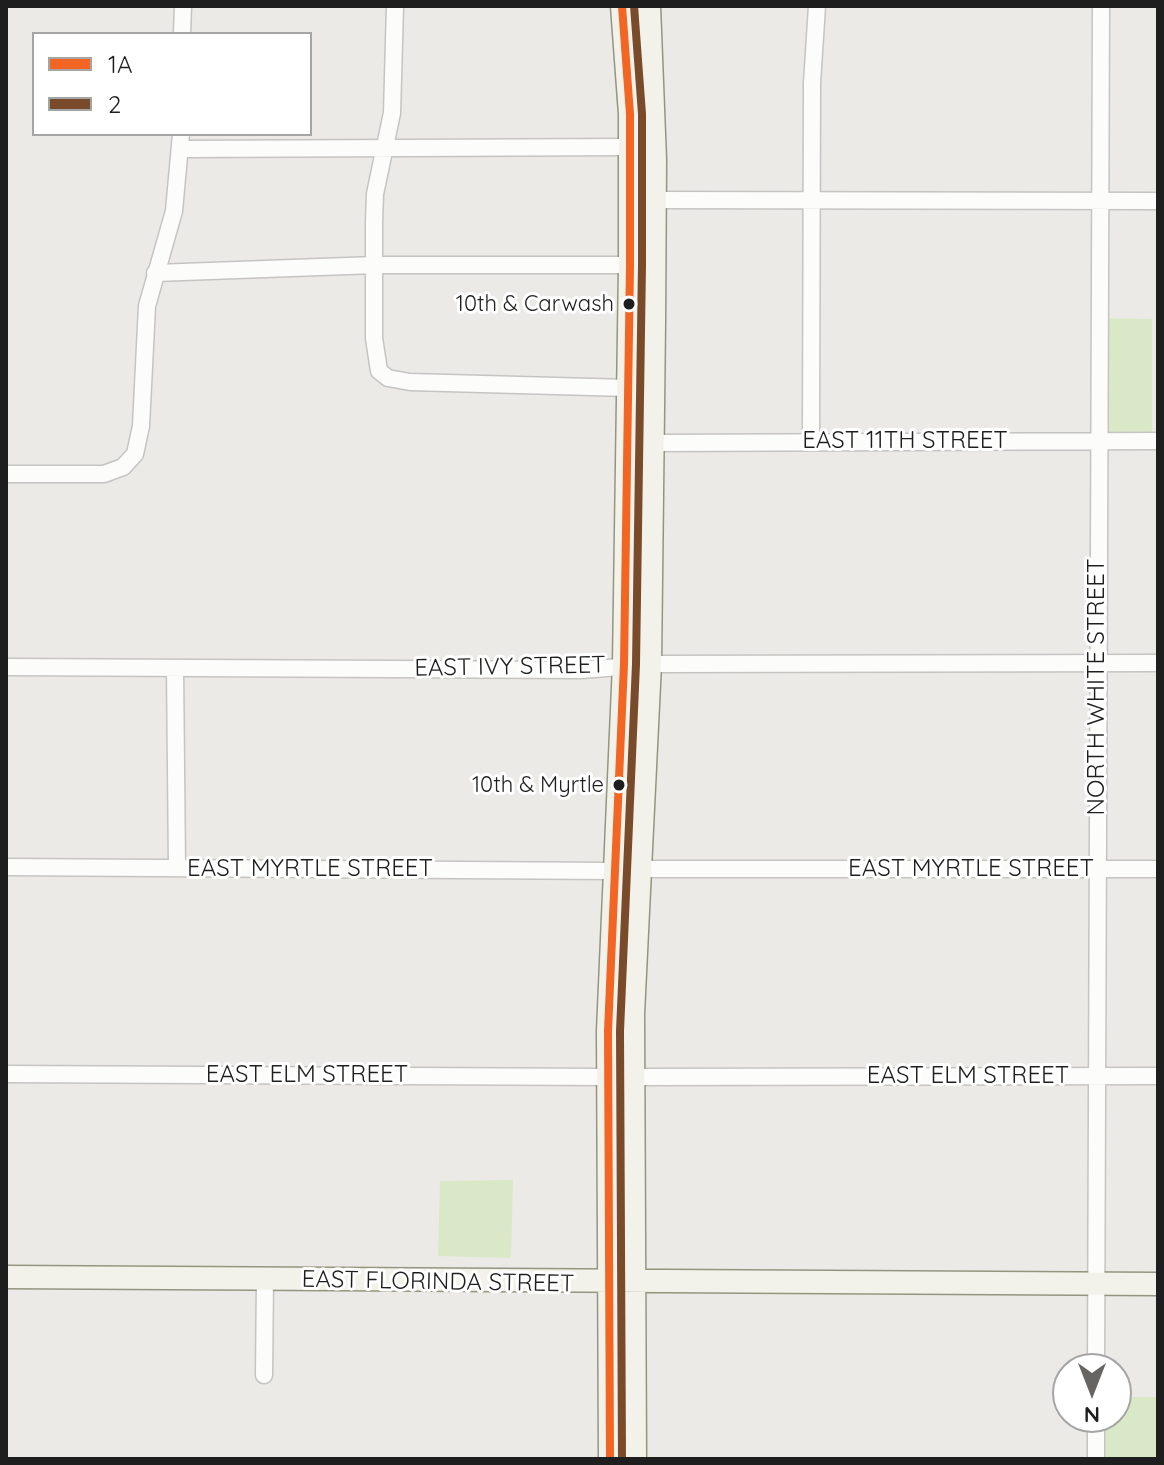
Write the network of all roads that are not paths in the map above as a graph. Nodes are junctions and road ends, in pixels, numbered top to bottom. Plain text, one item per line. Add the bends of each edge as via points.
1 (183, 6) edge
2 (395, 6) edge
3 (622, 6) edge
4 (649, 6) edge
5 (817, 6) edge
6 (1101, 6) edge
7 (182, 32) edge
8 (627, 73) junction
9 (181, 142) edge
10 (630, 147) junction
11 (386, 148) junction
12 (654, 200) junction
13 (1099, 200) junction
14 (811, 201) junction
15 (1158, 201) edge
16 (375, 265) junction
17 (630, 265) junction
18 (155, 273) junction
19 (653, 373) junction
20 (628, 388) junction
21 (811, 441) junction
22 (1097, 441) junction
23 (1158, 441) edge
24 (652, 443) junction
25 (6, 474) edge
26 (1097, 663) junction
27 (1158, 663) edge
28 (624, 664) junction
29 (650, 664) junction
30 (6, 667) edge
31 (175, 668) junction
32 (620, 763) junction
33 (6, 867) edge
34 (177, 868) junction
35 (639, 869) junction
36 (1098, 869) junction
37 (1158, 869) edge
38 (614, 871) junction
39 (633, 1014) junction
40 (6, 1074) edge
41 (1095, 1076) junction
42 (1158, 1076) edge
43 (608, 1077) junction
44 (633, 1077) junction
45 (6, 1277) edge
46 (265, 1279) junction
47 (609, 1283) junction
48 (635, 1284) junction
49 (1095, 1284) junction
50 (1158, 1284) edge
51 (1096, 1353) edge
52 (264, 1375) dead end
53 (1096, 1433) edge
54 (610, 1459) edge
55 (635, 1459) edge
56 (1096, 1459) edge

1 - 7 street
2 - 11 street
3 - 8 main road
4 - 12 main road
5 - 14 street
6 - 13 street, NORTH WHITE STREET
8 - 10 main road
8 - 12 main road via 641,120 643,185
9 - 11 street
9 - 18 street via 174,211
10 - 11 street
10 - 17 main road
11 - 16 street via 375,194
12 - 14 street
12 - 19 main road
13 - 14 street
13 - 15 street
13 - 22 street, NORTH WHITE STREET
14 - 21 street
16 - 17 street
16 - 18 street
16 - 20 street via 376,361 382,375 410,382
17 - 19 main road via 641,282 642,342
17 - 20 main road
18 - 25 street via 143,339 139,446 129,462 104,474
19 - 24 main road
20 - 28 main road
21 - 22 street, EAST 11TH STREET
21 - 24 street, EAST 11TH STREET
22 - 23 street, EAST 11TH STREET
22 - 26 street, NORTH WHITE STREET
24 - 29 main road
26 - 27 street, EAST IVY STREET
26 - 29 street, EAST IVY STREET
26 - 36 street, NORTH WHITE STREET
28 - 29 street, EAST IVY STREET
28 - 31 street, EAST IVY STREET via 581,670
28 - 32 main road
29 - 35 main road
30 - 31 street, EAST IVY STREET
31 - 34 street
32 - 35 main road via 628,799 627,852
32 - 38 main road
33 - 34 street, EAST MYRTLE STREET
34 - 38 street, EAST MYRTLE STREET
35 - 36 street, EAST MYRTLE STREET
35 - 39 main road
36 - 37 street, EAST MYRTLE STREET
36 - 41 street, NORTH WHITE STREET
38 - 39 main road via 624,884 622,960
38 - 43 main road
39 - 44 main road
40 - 43 street, EAST ELM STREET
41 - 42 street, EAST ELM STREET
41 - 44 street, EAST ELM STREET
41 - 49 street, NORTH WHITE STREET
43 - 47 main road
44 - 48 main road
45 - 46 main road, EAST FLORINDA STREET
46 - 47 main road, EAST FLORINDA STREET
46 - 52 street
47 - 48 main road, EAST FLORINDA STREET
47 - 54 main road
48 - 49 main road, EAST FLORINDA STREET
48 - 55 main road
49 - 50 main road, EAST FLORINDA STREET
49 - 51 street, NORTH WHITE STREET
53 - 56 street

